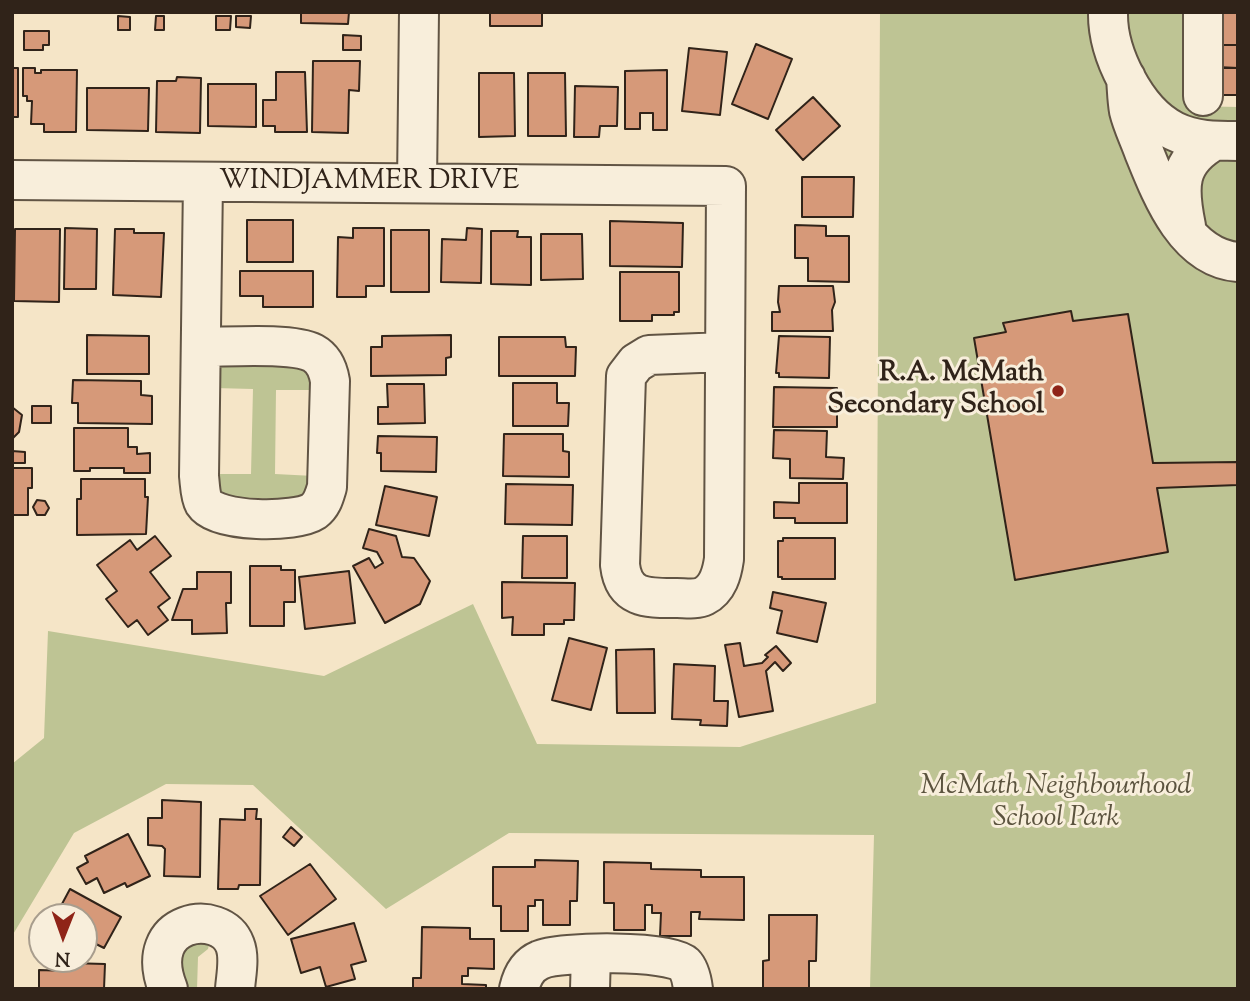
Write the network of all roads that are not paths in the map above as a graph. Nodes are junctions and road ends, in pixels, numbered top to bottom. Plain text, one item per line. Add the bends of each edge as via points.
1 (419, 12) edge
2 (1108, 12) edge
3 (1203, 12) edge
4 (1126, 78) junction
5 (1203, 96) dead end
6 (1226, 141) edge
7 (12, 180) edge
8 (203, 182) junction
9 (417, 183) junction
10 (1188, 234) junction
11 (1238, 262) edge
12 (202, 347) junction
13 (725, 352) junction
14 (591, 971) edge
15 (168, 989) edge
16 (235, 989) edge
17 (519, 989) edge
18 (693, 989) edge

1 - 9 street
2 - 4 street via 1107,24
3 - 5 street
4 - 6 street via 1139,100 1174,131 1195,139
4 - 10 street via 1129,112 1152,170 1176,220
6 - 10 street via 1197,151 1185,169 1181,201
7 - 8 street, WINDJAMMER DRIVE
8 - 9 street, WINDJAMMER DRIVE
8 - 12 street
9 - 13 street, WINDJAMMER DRIVE via 726,186
10 - 11 street via 1213,256
12 - 12 street via 199,476 204,503 231,517 295,518 314,511 324,497 327,478 330,381 323,360 294,348
13 - 13 street via 721,574 704,596 642,597 621,578 620,565 626,376 649,355
14 - 17 street via 556,955 528,968
14 - 18 street via 671,957 684,964
15 - 16 street via 162,972 164,947 173,933 197,924 215,926 231,938 237,955

